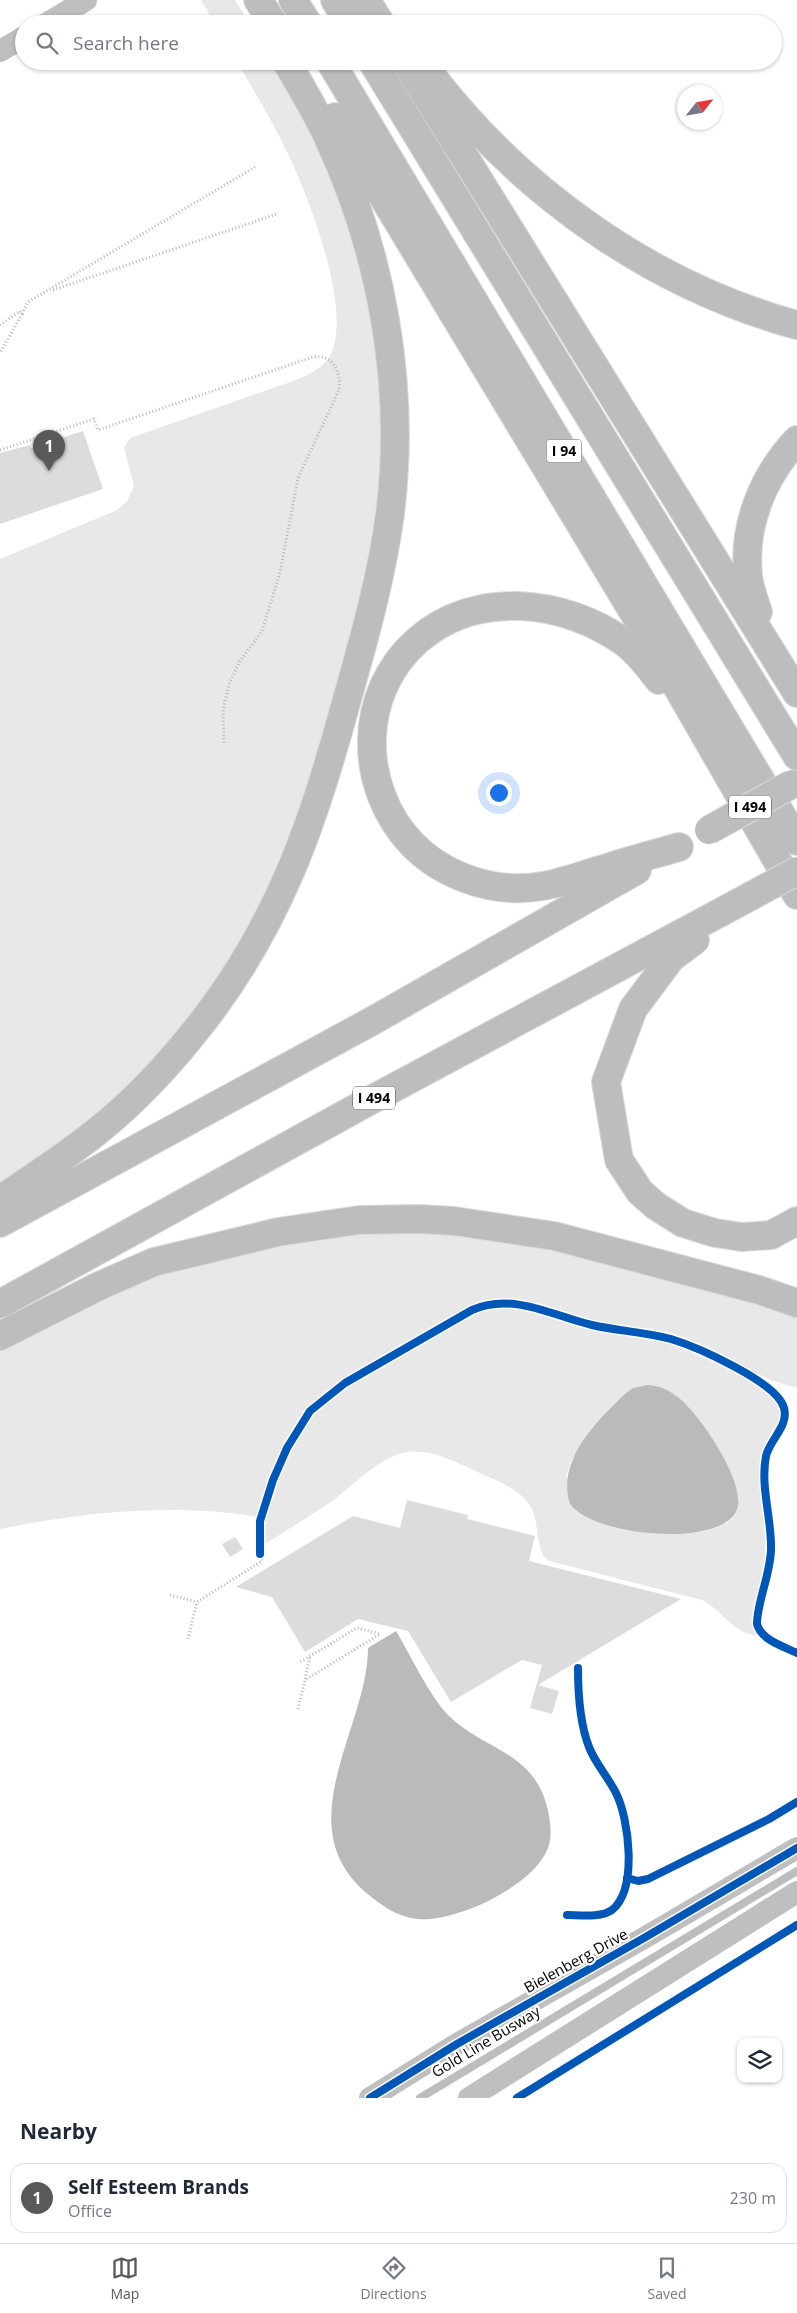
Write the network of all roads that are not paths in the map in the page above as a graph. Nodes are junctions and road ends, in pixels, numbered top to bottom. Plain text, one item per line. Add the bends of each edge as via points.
1 (86, 0) edge
2 (250, 0) edge
3 (258, 0) edge
4 (293, 0) edge
5 (335, 0) edge
6 (366, 0) edge
7 (384, 0) edge
8 (61, 15) edge
9 (259, 15) edge
10 (268, 15) edge
11 (302, 15) edge
12 (344, 15) edge
13 (375, 15) edge
14 (393, 15) edge
15 (15, 42) edge
16 (0, 51) edge
17 (291, 70) edge
18 (304, 70) edge
19 (335, 70) edge
20 (378, 70) edge
21 (411, 70) edge
22 (428, 70) edge
23 (797, 325) edge
24 (797, 440) edge
25 (766, 643) junction
26 (797, 693) edge
27 (711, 746) junction
28 (797, 756) edge
29 (797, 782) edge
30 (797, 841) edge
31 (679, 847) junction
32 (797, 871) edge
33 (797, 895) edge
34 (751, 896) junction
35 (0, 1200) edge
36 (797, 1221) edge
37 (0, 1223) edge
38 (0, 1304) edge
39 (797, 1304) edge
40 (0, 1336) edge
41 (797, 1848) edge
42 (797, 1871) edge
43 (797, 1892) edge
44 (370, 2098) edge
45 (420, 2098) edge
46 (469, 2098) edge

1 - 8 street
2 - 9 highway
3 - 10 highway
4 - 11 highway
5 - 12 highway
6 - 13 highway
7 - 14 highway
15 - 16 street
17 - 35 highway via 340,164 368,247 387,333 394,394 394,474 390,516 365,639 313,820 271,917 239,972 205,1019 140,1093 96,1132
18 - 27 highway via 652,643
19 - 30 highway, I 94
20 - 28 highway, I 94
21 - 25 highway
22 - 23 highway via 463,114 496,147 548,194 597,230 672,277 729,304
24 - 25 highway via 761,492 748,535 748,576
25 - 26 highway
27 - 31 highway via 626,644 574,617 522,605 476,611 449,620 418,640 389,678 376,710 371,752 374,774 388,811 419,851 474,882 505,888 541,887
27 - 33 highway
29 - 31 highway, I 494, bridge
31 - 37 highway, I 494 via 365,1024
32 - 34 highway, bridge
34 - 36 highway via 672,958 634,1009 606,1082 618,1160 640,1192 656,1206 683,1224 742,1237 771,1235
34 - 38 highway, I 494
39 - 40 highway via 759,1290 554,1236 454,1221 359,1220 278,1232 154,1262 98,1286
41 - 44 street, Bielenberg Drive via 457,2044
42 - 45 lane, Gold Line Busway
43 - 46 street

